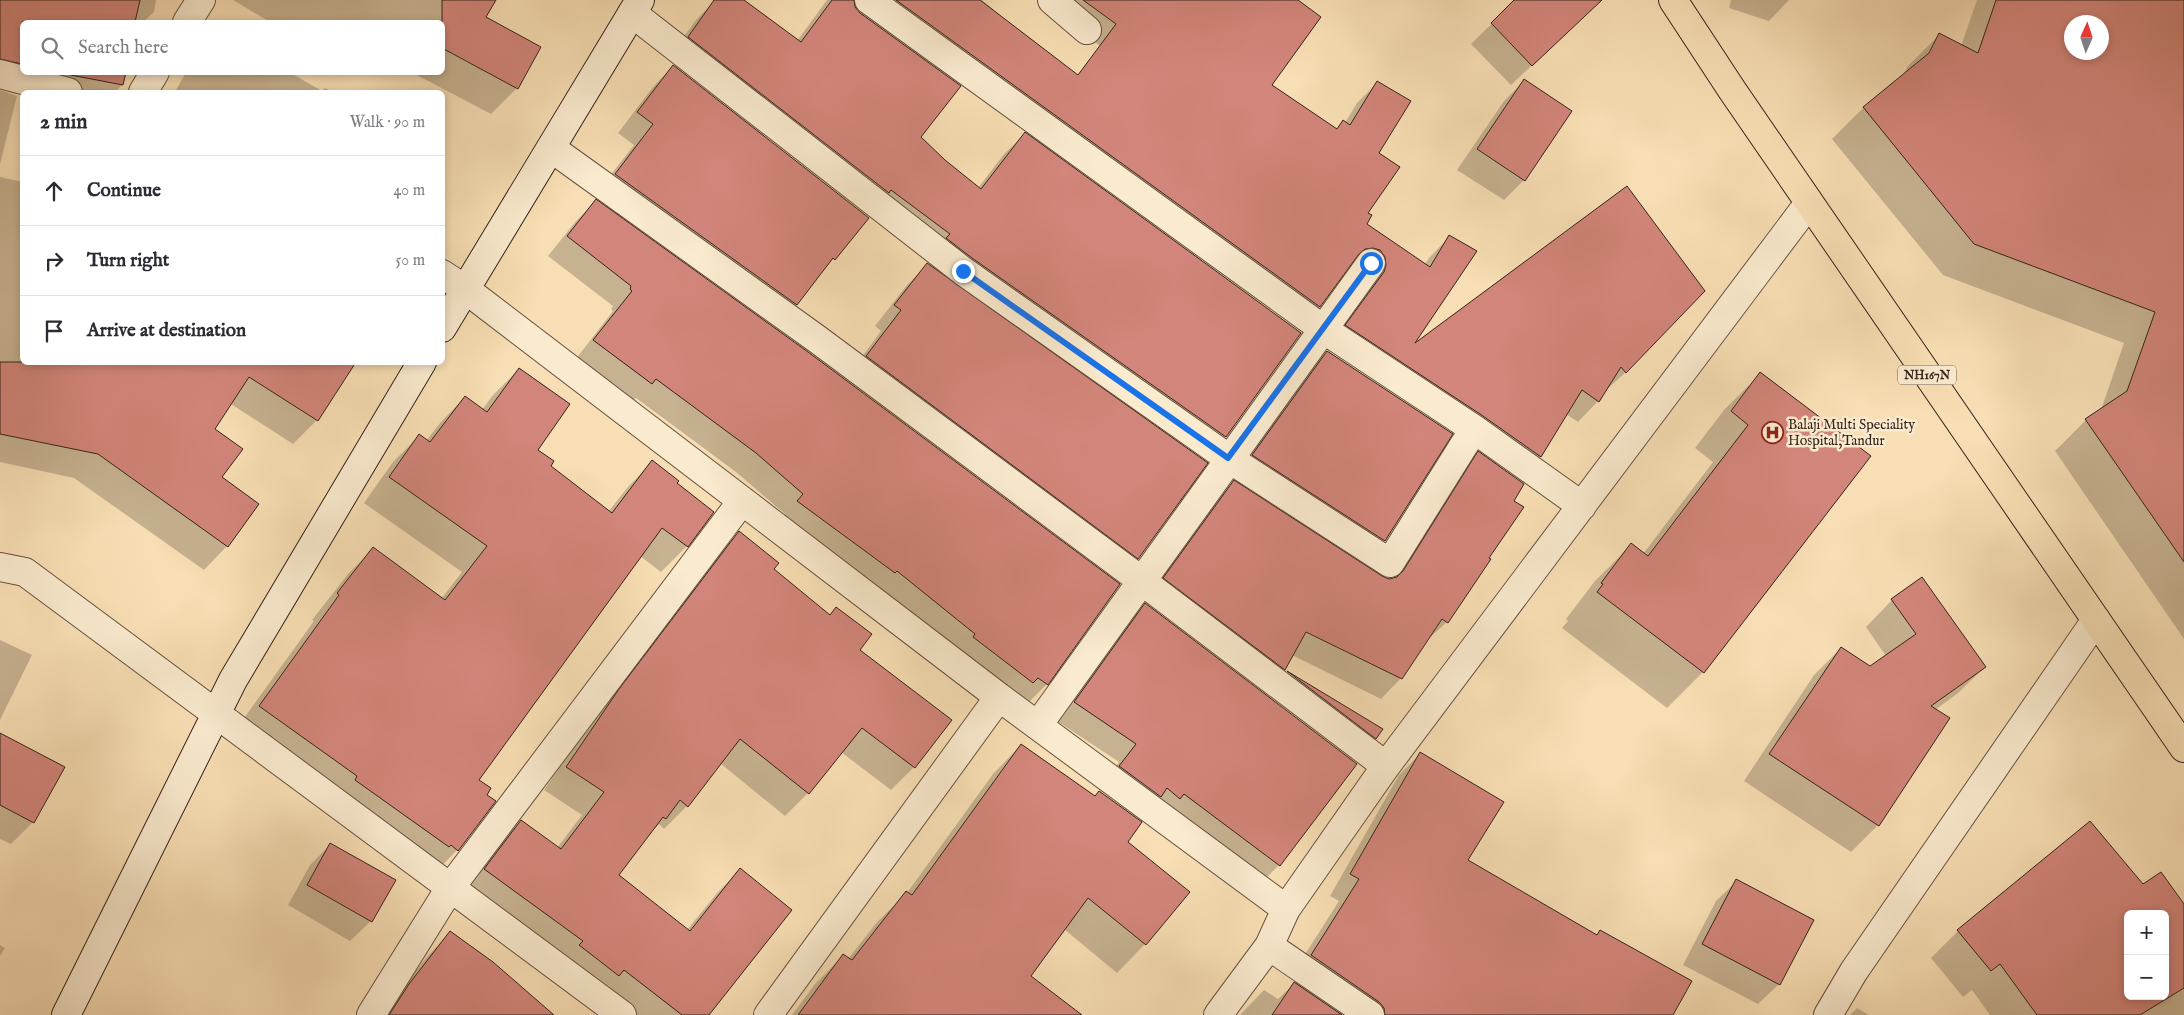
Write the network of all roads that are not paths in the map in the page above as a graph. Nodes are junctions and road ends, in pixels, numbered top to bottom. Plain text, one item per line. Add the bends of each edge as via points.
1 (201, 0) edge
2 (869, 0) edge
3 (1052, 0) edge
4 (1673, 0) edge
5 (636, 7) edge
6 (188, 20) edge
7 (1087, 30) dead end
8 (0, 74) edge
9 (153, 75) edge
10 (60, 90) edge
11 (144, 90) edge
12 (550, 148) junction
13 (1809, 203) junction
14 (1371, 263) dead end
15 (445, 276) edge
16 (465, 289) junction
17 (445, 323) edge
18 (1323, 329) junction
19 (420, 365) edge
20 (1474, 429) junction
21 (1228, 458) junction
22 (742, 501) junction
23 (1582, 506) junction
24 (0, 567) edge
25 (1142, 581) junction
26 (2096, 620) junction
27 (999, 697) junction
28 (216, 715) junction
29 (1038, 726) junction
30 (2184, 748) edge
31 (1386, 766) junction
32 (450, 888) junction
33 (1286, 909) junction
34 (1270, 946) junction
35 (66, 1015) edge
36 (371, 1015) edge
37 (622, 1015) edge
38 (768, 1015) edge
39 (1218, 1015) edge
40 (1370, 1015) edge
41 (1828, 1015) edge

1 - 6 street
2 - 18 street
3 - 7 street
4 - 13 highway, NH167N
5 - 12 street
5 - 21 street via 963,271
8 - 10 street
9 - 11 street
12 - 16 street
12 - 25 street via 817,339
13 - 23 street
13 - 26 highway, NH167N
14 - 18 street
15 - 16 street
16 - 17 street
16 - 22 street
18 - 20 street
18 - 21 street
19 - 28 street via 233,680
20 - 21 street via 1390,563
20 - 23 street
21 - 25 street
22 - 27 street
22 - 32 street
23 - 31 street
24 - 28 street via 25,572
25 - 29 street
25 - 31 street
26 - 30 highway, NH167N
26 - 41 street via 1854,971
27 - 29 street
27 - 38 street
28 - 32 street
28 - 35 street
29 - 33 street
31 - 33 street
32 - 36 street
32 - 37 street
33 - 34 street
34 - 39 street
34 - 40 street

